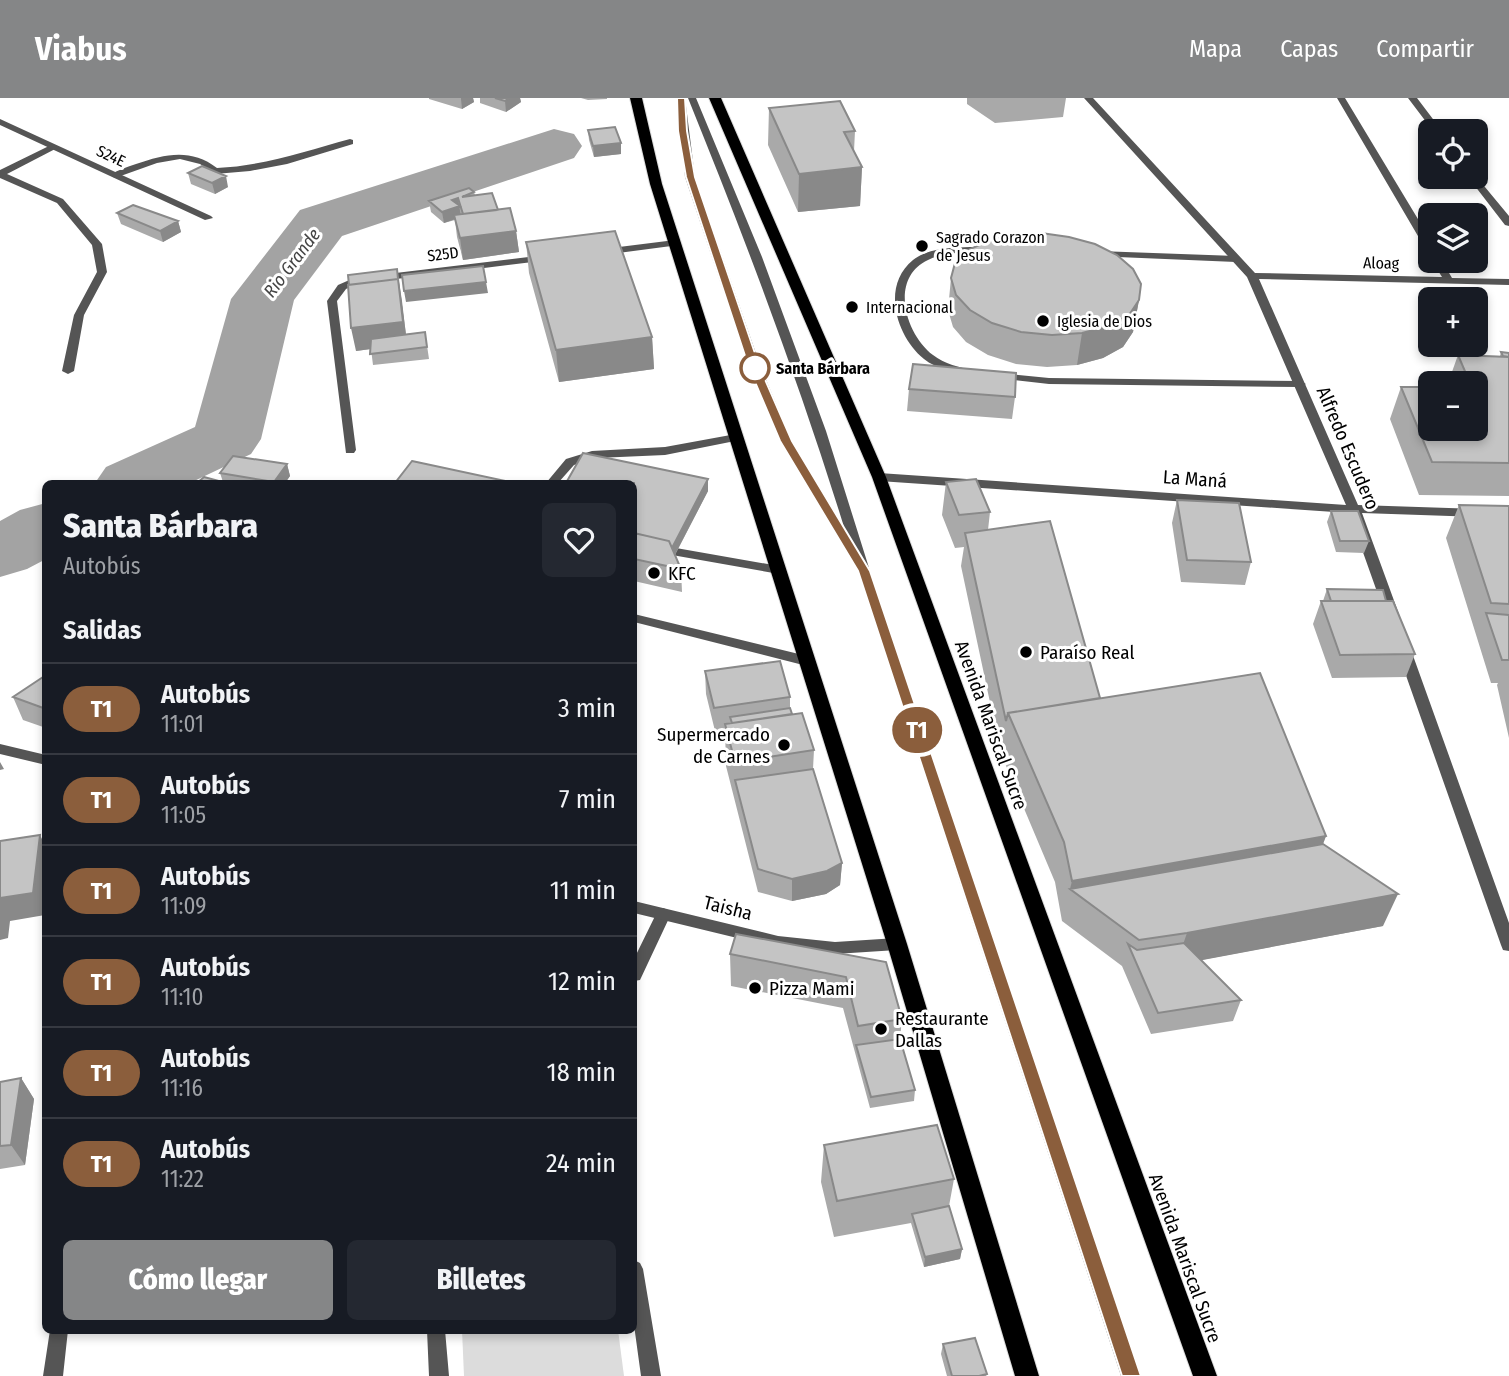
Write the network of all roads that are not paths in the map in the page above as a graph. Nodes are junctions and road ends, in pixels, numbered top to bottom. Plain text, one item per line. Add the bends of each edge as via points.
1 (636, 98) edge
2 (681, 98) edge
3 (692, 98) edge
4 (715, 98) edge
5 (1088, 98) edge
6 (1341, 98) edge
7 (1412, 98) edge
8 (1429, 119) edge
9 (0, 122) edge
10 (350, 142) dead end
11 (54, 147) junction
12 (0, 175) edge
13 (115, 175) junction
14 (1482, 189) edge
15 (208, 218) dead end
16 (1509, 223) edge
17 (1418, 228) edge
18 (675, 243) junction
19 (1002, 250) edge
20 (595, 253) edge
21 (1085, 253) edge
22 (555, 257) edge
23 (1236, 259) junction
24 (1445, 273) edge
25 (1252, 276) junction
26 (1450, 281) junction
27 (1509, 282) edge
28 (68, 371) dead end
29 (1300, 384) junction
30 (737, 439) junction
31 (351, 450) dead end
32 (665, 451) junction
33 (656, 469) edge
34 (879, 477) junction
35 (555, 480) edge
36 (1354, 509) junction
37 (1509, 514) edge
38 (676, 552) edge
39 (779, 570) junction
40 (864, 571) junction
41 (637, 619) edge
42 (807, 661) junction
43 (0, 749) edge
44 (42, 759) edge
45 (637, 908) edge
46 (663, 914) junction
47 (1508, 940) edge
48 (897, 944) junction
49 (637, 969) edge
50 (637, 1288) edge
51 (58, 1334) edge
52 (436, 1334) edge
53 (53, 1376) edge
54 (439, 1376) edge
55 (651, 1376) edge
56 (1027, 1376) edge
57 (1131, 1376) edge
58 (1205, 1376) edge

1 - 18 main road
2 - 40 street via 690,177 755,368 786,441
3 - 40 street via 771,294
4 - 34 main road, Avenida Mariscal Sucre
5 - 23 street, Alfredo Escudero
6 - 17 street
7 - 8 street
9 - 11 street, S24E
10 - 13 street via 241,171 215,171 204,160 188,155
11 - 12 street
11 - 13 street, S24E
12 - 28 street via 60,201 97,244 102,272 79,315
13 - 15 street, S24E
14 - 16 street
18 - 20 street
18 - 30 main road
19 - 29 street via 959,250 930,256 917,262 904,280 898,301 908,332 929,358 969,373 1049,381
21 - 23 street
22 - 31 street, S25D via 354,281 342,287 332,301
23 - 25 street, Alfredo Escudero
24 - 26 street
25 - 26 street, Aloag
25 - 29 street, Alfredo Escudero
26 - 27 street, Aloag
29 - 36 street, Alfredo Escudero
30 - 32 street
30 - 39 main road
32 - 33 street
32 - 35 street via 596,454 570,462
34 - 36 street, La Maná
34 - 58 main road, Avenida Mariscal Sucre
36 - 37 street, La Maná
36 - 47 street, Alfredo Escudero
38 - 39 street
39 - 42 main road
40 - 57 street
41 - 42 street
42 - 48 main road
43 - 44 street
45 - 46 street, Taisha
46 - 48 street, Taisha via 778,942 835,948
46 - 49 street
48 - 56 main road
50 - 55 street
51 - 53 street
52 - 54 street

